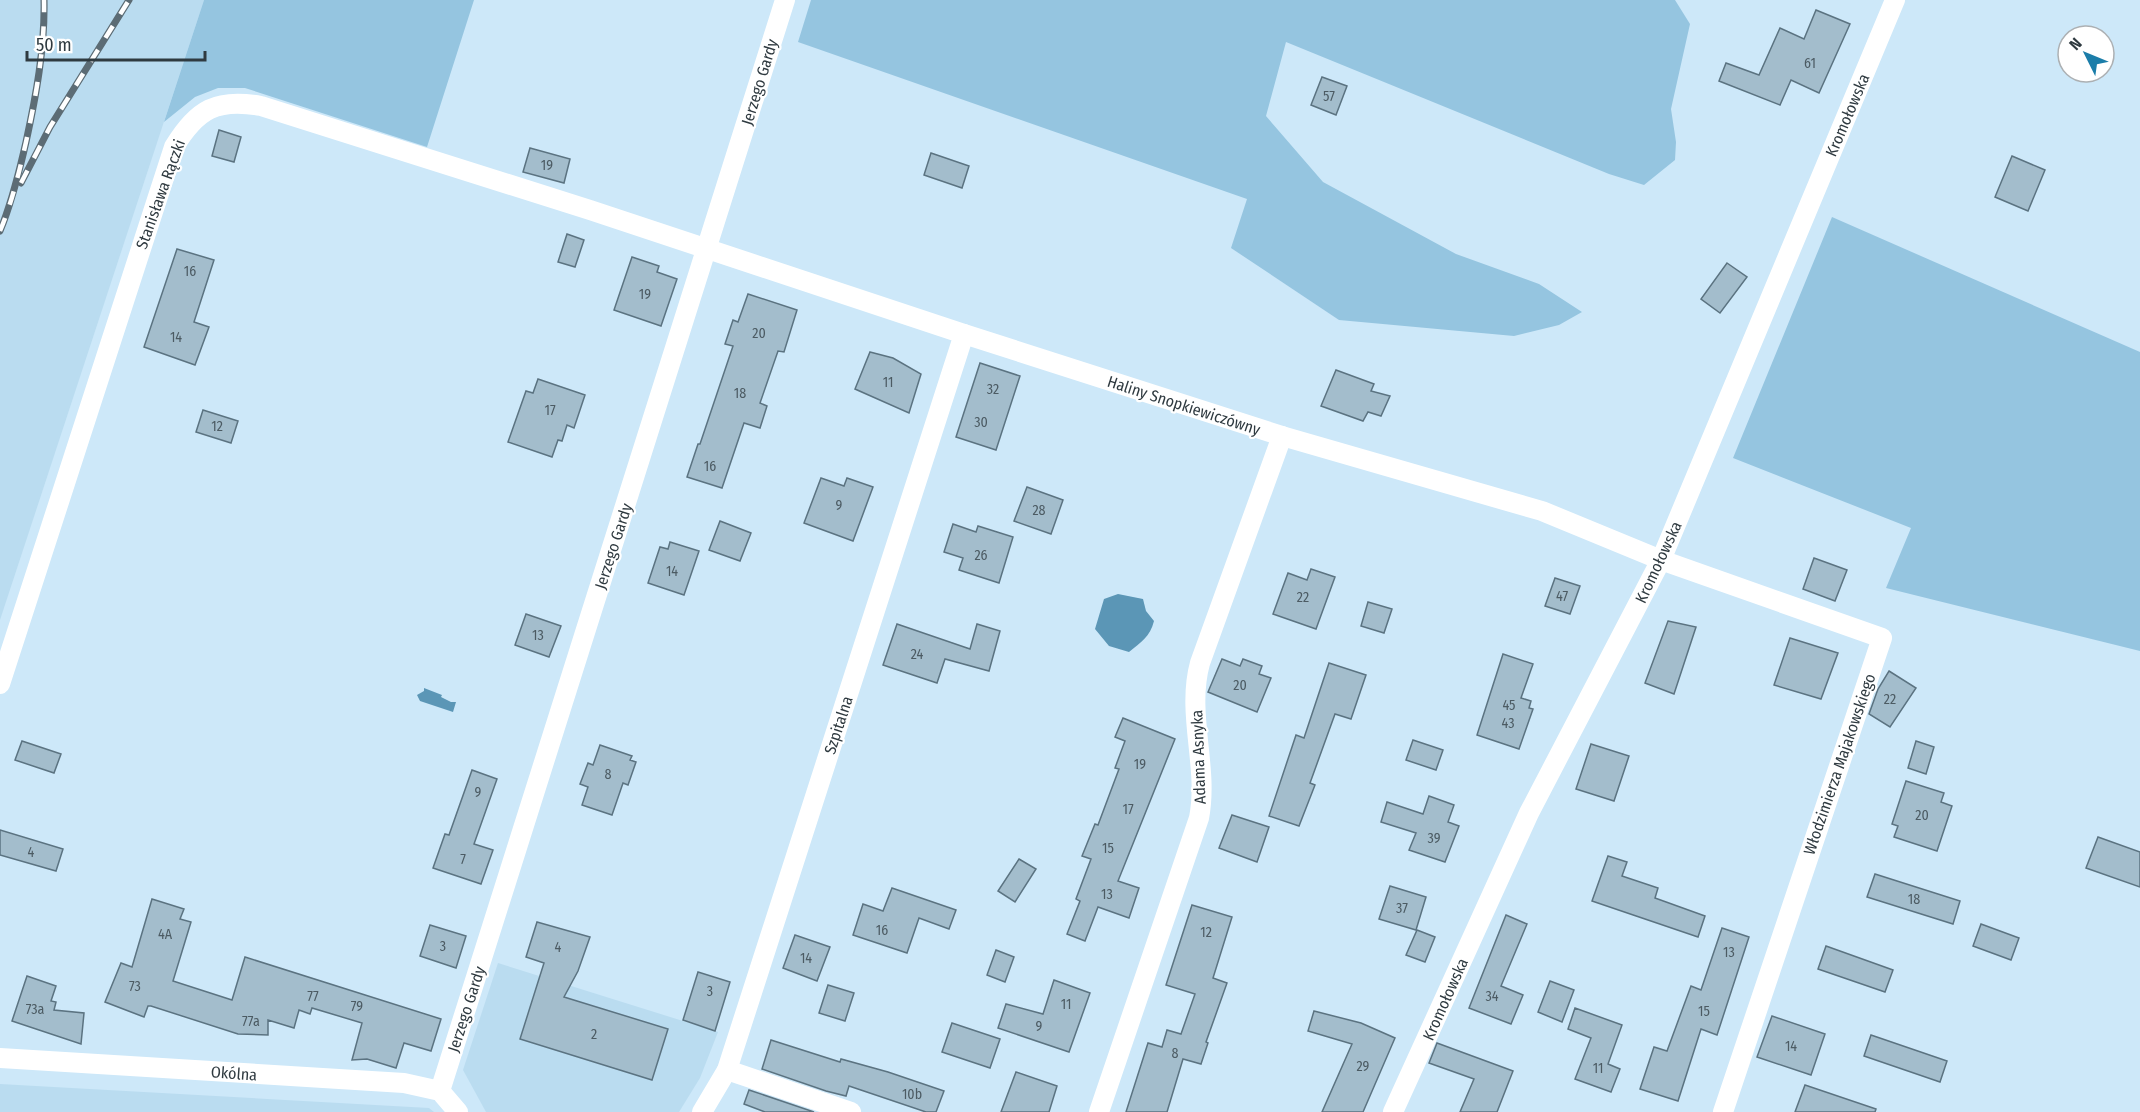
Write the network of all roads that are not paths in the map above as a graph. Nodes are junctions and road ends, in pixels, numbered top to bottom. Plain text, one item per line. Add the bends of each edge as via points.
1 (785, 0) edge
2 (1895, 0) edge
3 (707, 249) junction
4 (964, 334) junction
5 (1282, 436) junction
6 (1661, 560) junction
7 (0, 684) edge
8 (0, 1058) edge
9 (727, 1070) junction
10 (440, 1091) junction
11 (458, 1112) edge
12 (702, 1112) edge
13 (851, 1112) edge
14 (1099, 1112) edge
15 (1393, 1112) edge
16 (1723, 1112) edge

1 - 3 street, Jerzego Gardy
2 - 6 street, Kromołowska
3 - 4 street, Haliny Snopkiewiczówny
3 - 7 street, Stanisława Rączki via 261,106 242,102 211,107 185,128 174,147
3 - 10 street, Jerzego Gardy
4 - 5 street, Haliny Snopkiewiczówny
4 - 9 street, Szpitalna
5 - 6 street, Haliny Snopkiewiczówny via 1542,511
5 - 14 street, Adama Asnyka via 1200,663 1196,684 1203,789 1199,818
6 - 15 street, Kromołowska via 1529,813
6 - 16 street, Włodzimierza Majakowskiego via 1882,638
8 - 10 street, Okólna via 404,1083
9 - 12 street, Szpitalna
9 - 13 street
10 - 11 street

